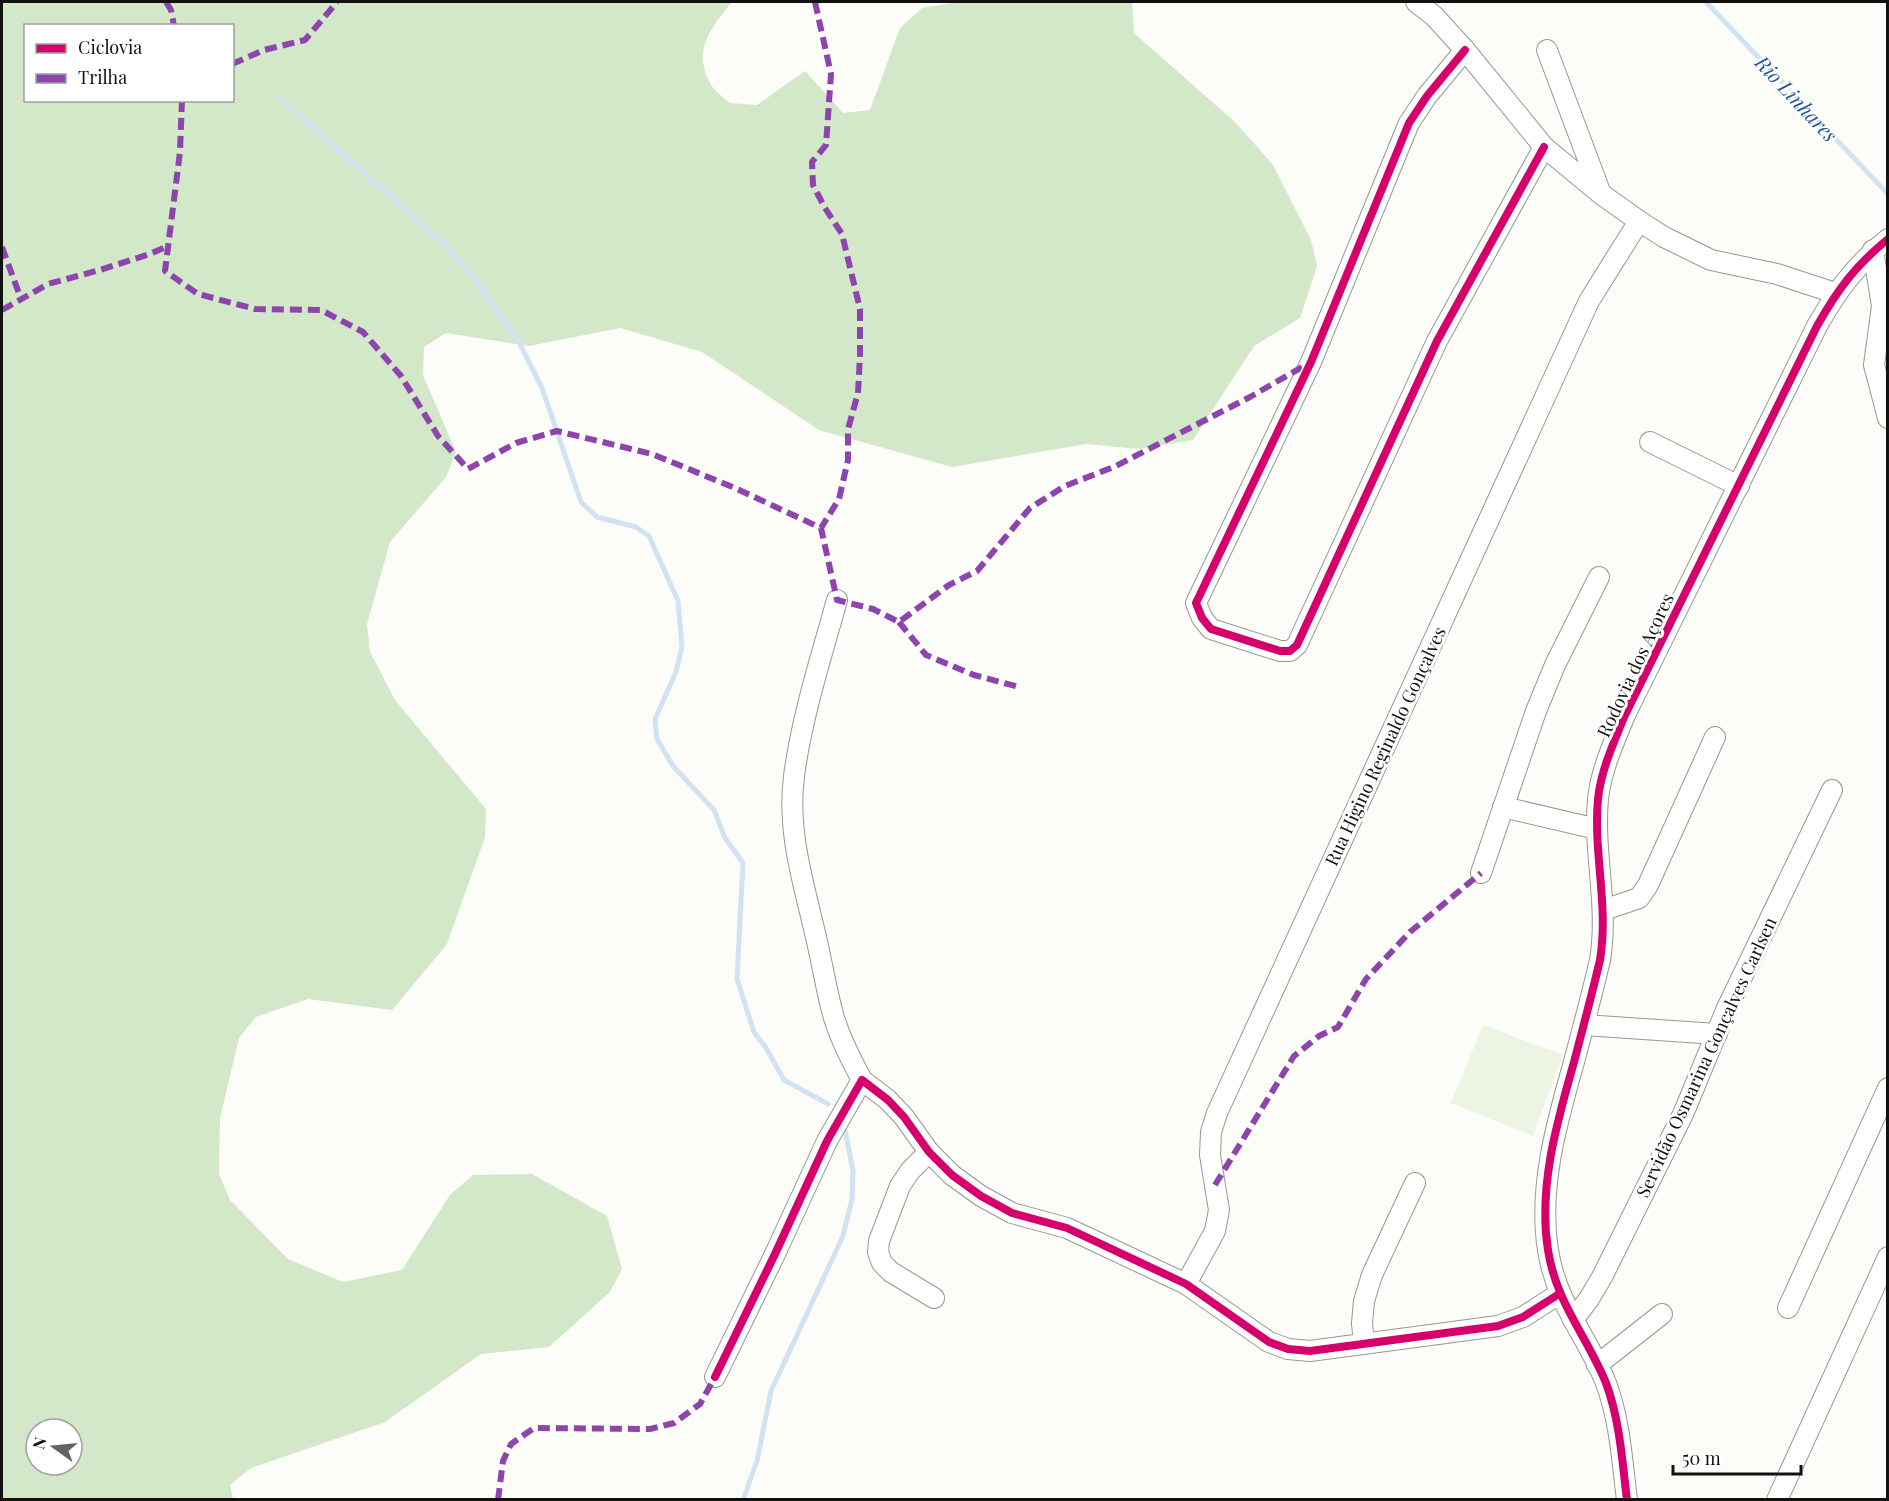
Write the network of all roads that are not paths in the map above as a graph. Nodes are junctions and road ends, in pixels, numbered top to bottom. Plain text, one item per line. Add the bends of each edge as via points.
1 (1416, 2) edge
2 (1465, 50) junction
3 (1547, 50) dead end
4 (1544, 147) junction
5 (1602, 194) junction
6 (1639, 221) junction
7 (1880, 245) edge
8 (1836, 293) junction
9 (1887, 418) edge
10 (1650, 442) dead end
11 (1738, 486) junction
12 (1599, 577) dead end
13 (837, 600) dead end
14 (1715, 737) dead end
15 (1832, 790) dead end
16 (1503, 807) junction
17 (1597, 829) junction
18 (1481, 873) dead end
19 (1604, 910) junction
20 (1584, 1025) junction
21 (1717, 1034) junction
22 (862, 1080) junction
23 (1887, 1088) edge
24 (929, 1152) junction
25 (1415, 1183) dead end
26 (1887, 1257) edge
27 (1186, 1284) junction
28 (1559, 1294) junction
29 (934, 1298) dead end
30 (1788, 1308) dead end
31 (1662, 1314) dead end
32 (1573, 1320) junction
33 (1364, 1344) junction
34 (1597, 1365) junction
35 (715, 1377) dead end
36 (1627, 1500) edge
37 (1777, 1500) edge

1 - 2 street
2 - 4 street
2 - 4 street via 1409,123 1311,362 1196,603 1211,629 1280,651 1290,651 1297,645 1437,341
3 - 5 street
4 - 5 street
5 - 6 street
6 - 8 street via 1711,260 1760,269
6 - 27 street, Rua Higino Reginaldo Gonçalves via 1589,301 1217,1113 1210,1155 1219,1210 1215,1231
7 - 8 street, Rodovia dos Açores via 1853,270
7 - 9 street via 1882,306 1874,365
8 - 11 street, Rodovia dos Açores
10 - 11 street
11 - 17 street, Rodovia dos Açores via 1624,715 1598,797
12 - 16 street via 1555,665
13 - 22 street via 801,734 792,819 804,895 834,1017
14 - 19 street via 1648,885 1639,898
15 - 21 street, Servidão Osmarina Gonçalves Carlsen
16 - 17 street
16 - 18 street
17 - 19 street, Rodovia dos Açores
19 - 20 street, Rodovia dos Açores via 1600,960
20 - 21 street
20 - 28 street, Rodovia dos Açores via 1557,1123 1547,1187 1548,1250
21 - 32 street, Servidão Osmarina Gonçalves Carlsen via 1684,1112 1602,1277
22 - 24 street via 904,1117
22 - 35 street via 827,1141
23 - 30 street
24 - 27 street via 952,1175 1012,1213 1067,1228
24 - 29 street via 900,1186 878,1252 891,1272
25 - 33 street via 1372,1275 1364,1301
26 - 37 street
27 - 33 street via 1269,1342 1288,1349 1310,1352
28 - 32 street, Rodovia dos Açores
28 - 33 street via 1522,1317 1498,1326
31 - 34 street
32 - 34 street, Rodovia dos Açores
34 - 36 street, Rodovia dos Açores via 1613,1403

